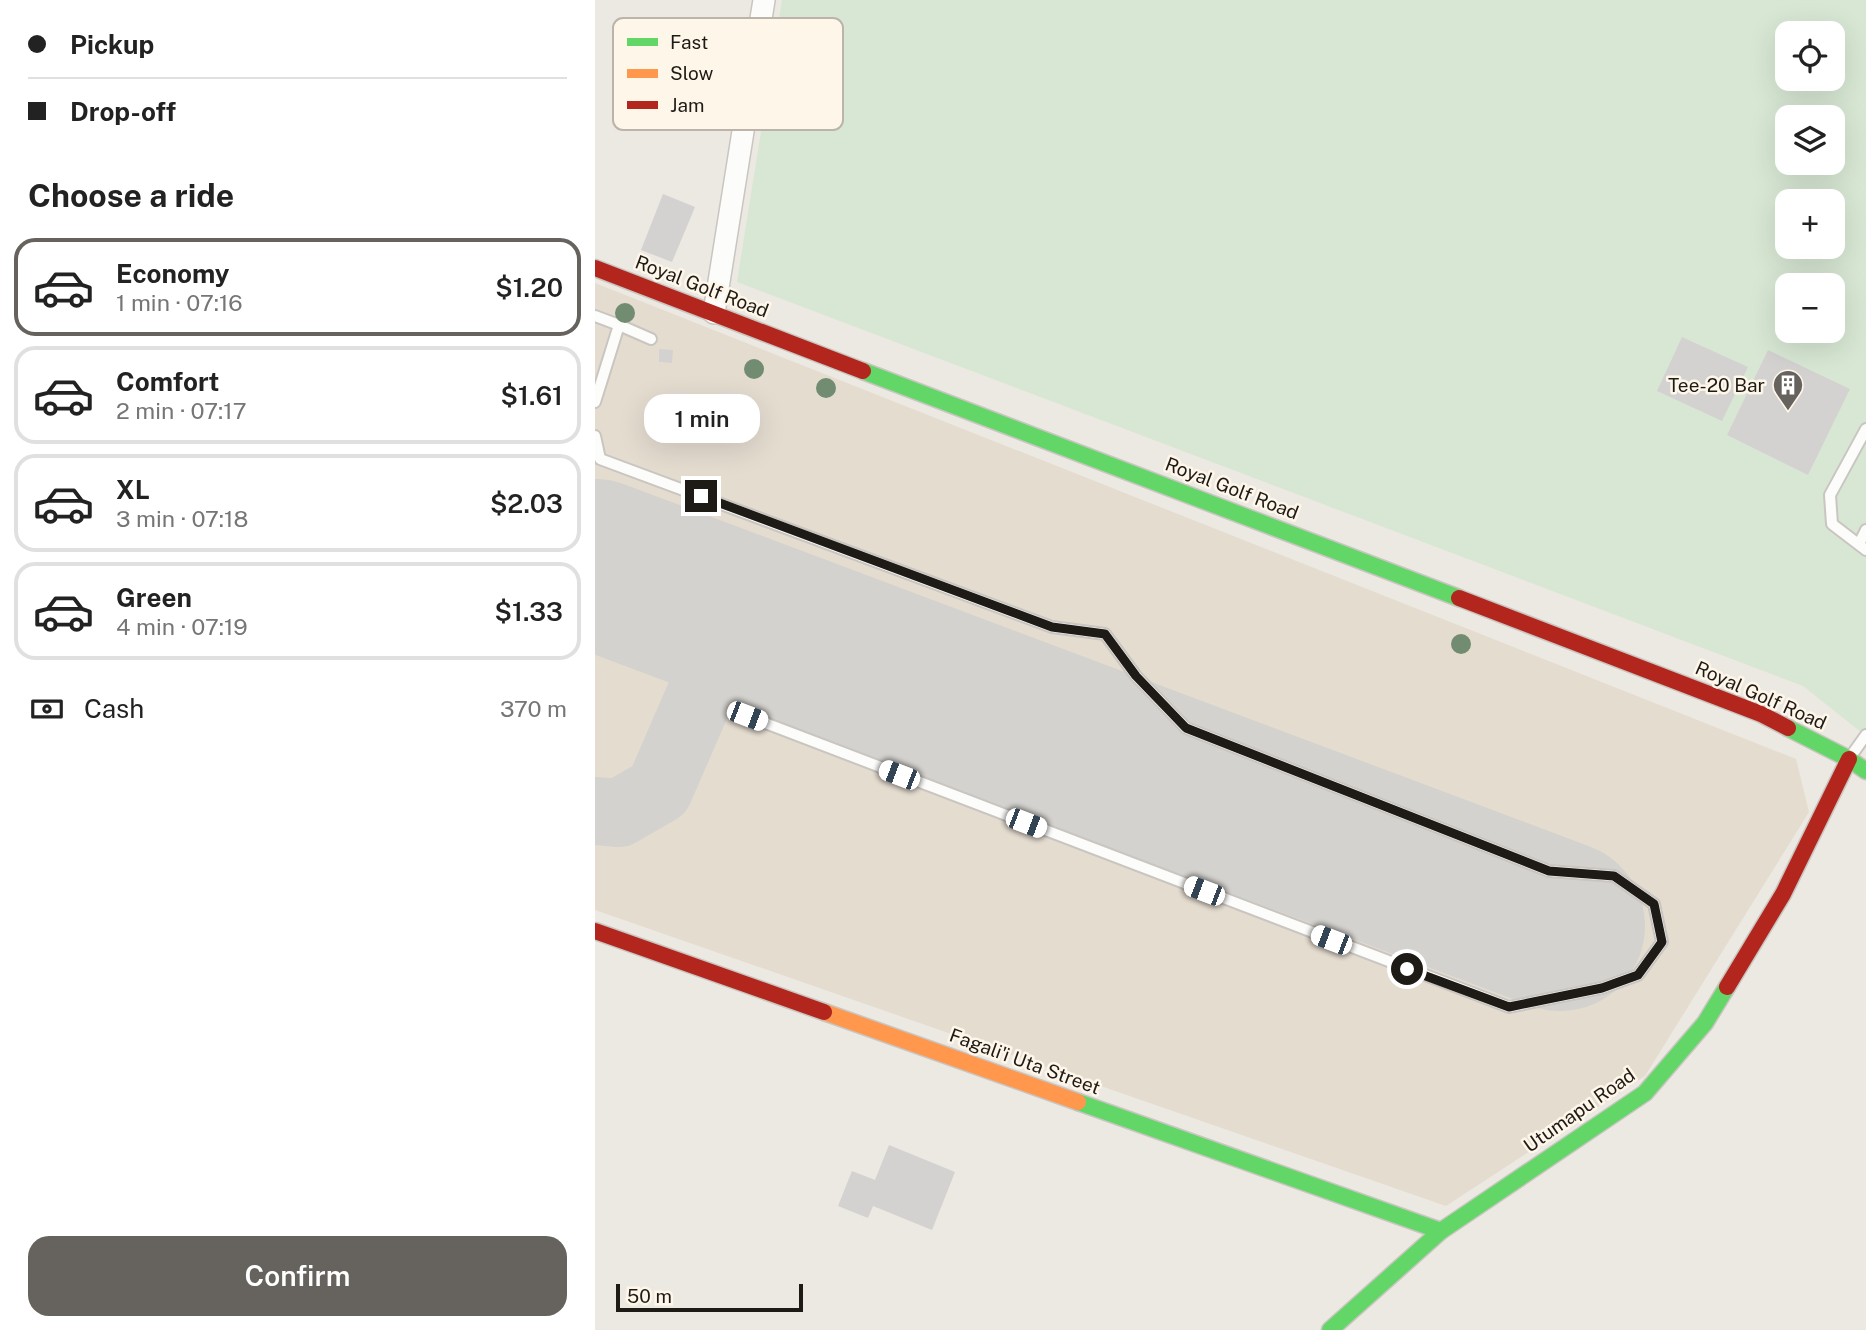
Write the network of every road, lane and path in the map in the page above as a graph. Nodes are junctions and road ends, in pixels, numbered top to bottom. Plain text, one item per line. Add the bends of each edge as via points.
1 (764, 0) edge
2 (761, 18) edge
3 (743, 130) edge
4 (595, 268) edge
5 (714, 313) junction
6 (595, 316) edge
7 (619, 325) junction
8 (651, 339) dead end
9 (595, 402) edge
10 (1866, 429) edge
11 (595, 436) edge
12 (1866, 530) edge
13 (1863, 547) edge
14 (747, 716) dead end
15 (1866, 735) edge
16 (1849, 759) junction
17 (1866, 771) edge
18 (595, 931) edge
19 (1441, 1231) junction
20 (1330, 1330) edge

1 - 2 street
3 - 5 street
4 - 5 street, Royal Golf Road
5 - 16 street, Royal Golf Road via 1761,714
6 - 7 lane
7 - 8 lane
7 - 9 lane
10 - 13 lane via 1830,495 1832,524
11 - 14 lane via 600,459 1052,627 1105,634 1136,676 1186,728 1549,871 1614,876 1654,904 1662,942 1638,975 1602,988 1509,1007
12 - 13 lane
15 - 16 lane
16 - 17 street, Royal Golf Road
16 - 19 street, Utumapu Road via 1783,894 1705,1023 1645,1093
18 - 19 street, Fagali'i Uta Street
19 - 20 street, Utumapu Road

